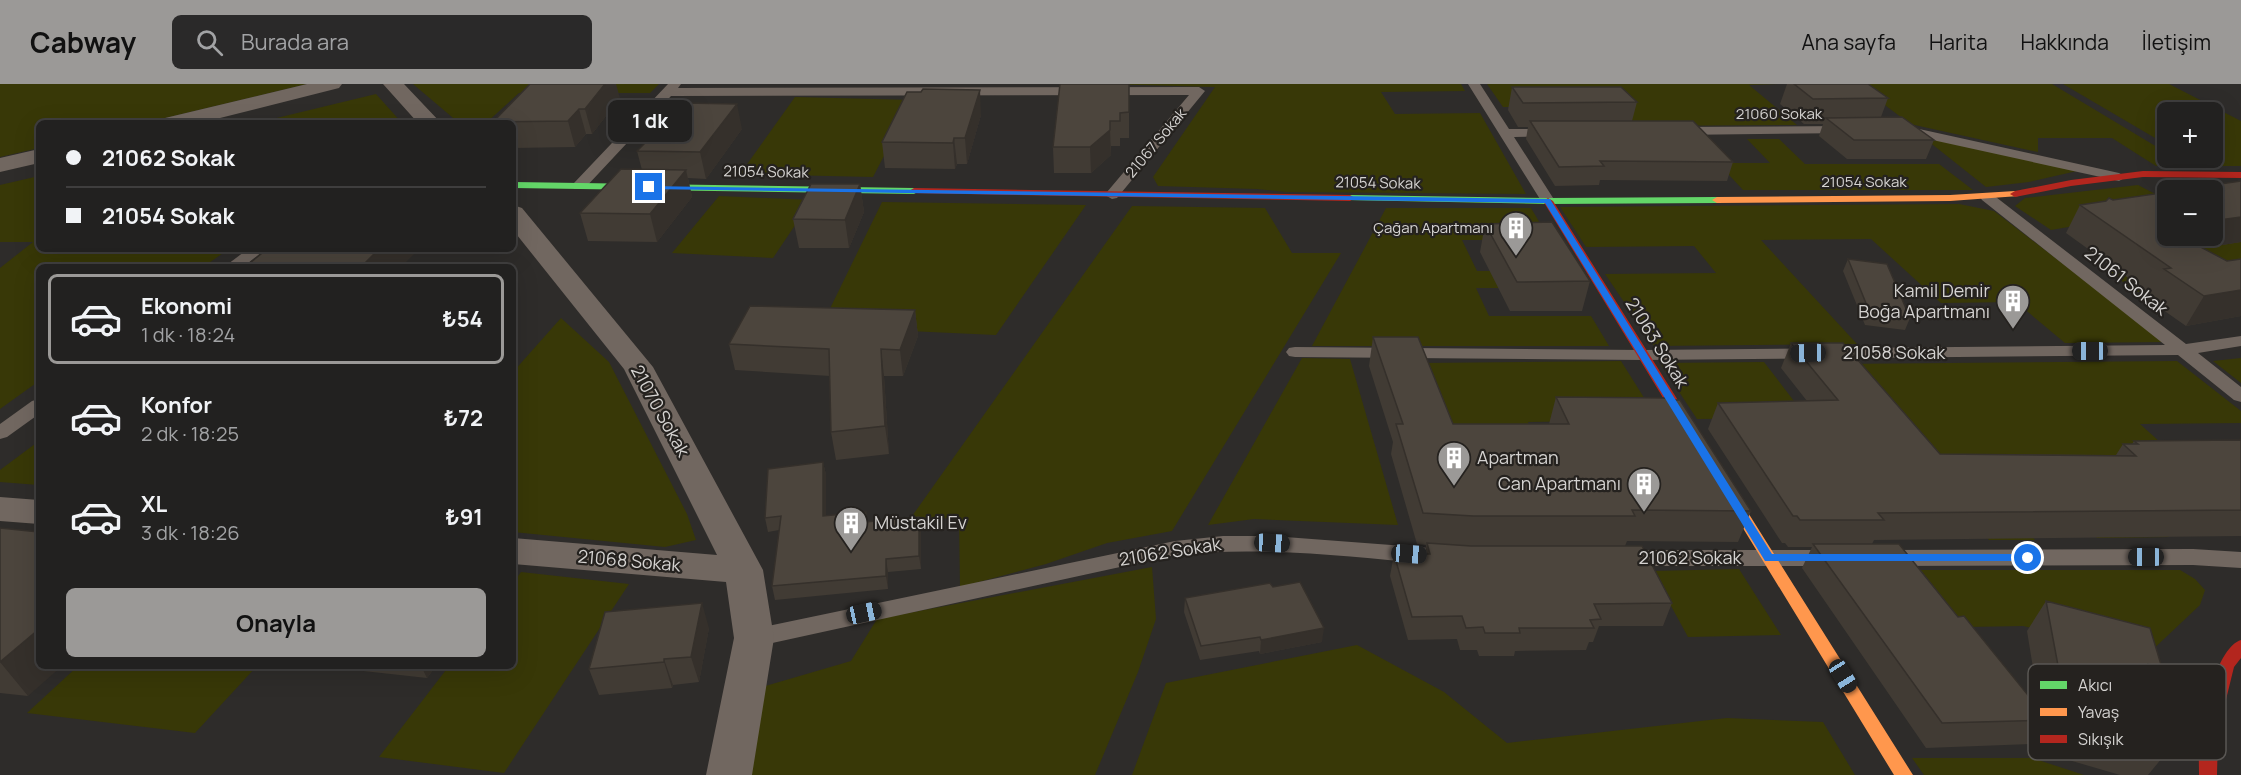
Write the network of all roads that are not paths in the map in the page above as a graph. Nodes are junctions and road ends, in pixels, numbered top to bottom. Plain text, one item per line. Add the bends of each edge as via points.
1 (332, 84) edge
2 (393, 84) edge
3 (1474, 84) edge
4 (672, 88) edge
5 (988, 88) edge
6 (184, 120) edge
7 (427, 120) edge
8 (1859, 130) edge
9 (1883, 130) edge
10 (1659, 131) edge
11 (1565, 132) edge
12 (1506, 133) junction
13 (36, 157) edge
14 (0, 165) edge
15 (2213, 175) junction
16 (2241, 175) edge
17 (2119, 177) junction
18 (516, 185) edge
19 (579, 186) junction
20 (2241, 192) edge
21 (1112, 195) junction
22 (1987, 197) junction
23 (1548, 201) junction
24 (516, 217) edge
25 (254, 252) edge
26 (236, 264) edge
27 (2241, 341) edge
28 (2184, 350) junction
29 (1295, 352) dead end
30 (1643, 355) junction
31 (2241, 396) edge
32 (36, 407) edge
33 (0, 433) edge
34 (1700, 446) edge
35 (1719, 477) edge
36 (0, 509) edge
37 (36, 512) edge
38 (516, 551) edge
39 (1455, 557) edge
40 (1606, 558) edge
41 (1769, 558) junction
42 (2241, 560) edge
43 (744, 570) junction
44 (754, 638) junction
45 (2241, 646) edge
46 (2226, 665) edge
47 (733, 758) edge
48 (2208, 760) edge
49 (711, 775) edge
50 (1904, 775) edge
51 (2208, 775) edge

1 - 6 street
2 - 7 street
3 - 12 lane, 21063 Sokak
4 - 5 lane
4 - 19 lane
5 - 21 lane, 21067 Sokak via 1199,91
8 - 10 lane, 21060 Sokak
9 - 17 lane via 1906,129
11 - 12 lane
12 - 23 lane, 21063 Sokak
13 - 14 street
15 - 16 street, 21054 Sokak
15 - 17 street, 21054 Sokak
15 - 20 lane
17 - 22 street, 21054 Sokak
18 - 19 street, 21054 Sokak
19 - 21 street, 21054 Sokak
21 - 23 street, 21054 Sokak
22 - 23 street, 21054 Sokak
22 - 28 lane, 21061 Sokak
23 - 30 street, 21063 Sokak
24 - 43 street, 21070 Sokak via 638,368
25 - 26 lane
27 - 28 lane, 21058 Sokak
28 - 30 lane, 21058 Sokak
28 - 31 lane, 21061 Sokak
29 - 30 lane, 21058 Sokak
30 - 34 street, 21063 Sokak
32 - 33 lane
35 - 41 street
36 - 37 street
38 - 43 street, 21068 Sokak
39 - 44 lane, 21062 Sokak via 1272,543 1175,548
40 - 41 lane, 21062 Sokak
41 - 42 lane, 21062 Sokak
41 - 50 street
43 - 44 street, 21070 Sokak
44 - 47 street, 21070 Sokak
45 - 46 street
47 - 49 lane
48 - 51 street

